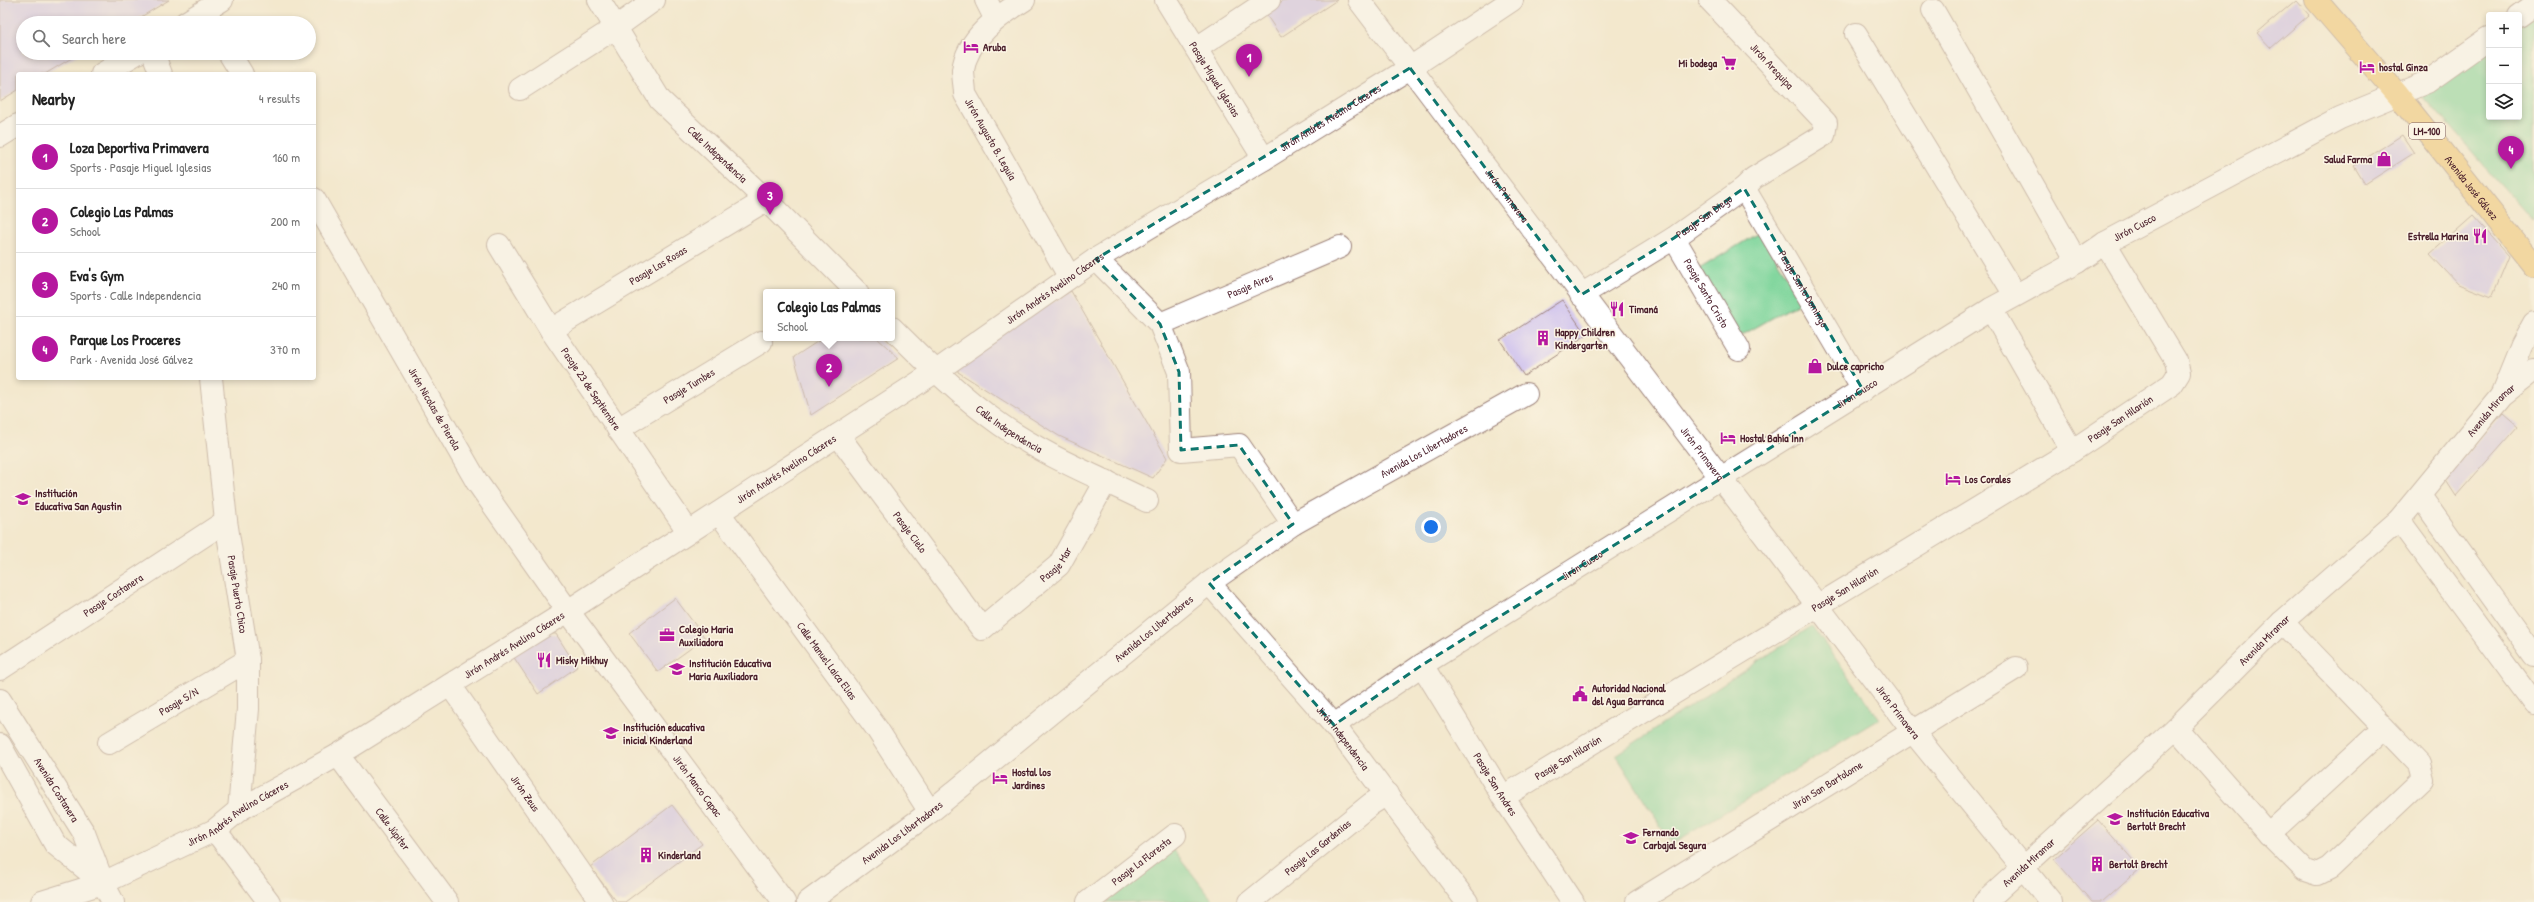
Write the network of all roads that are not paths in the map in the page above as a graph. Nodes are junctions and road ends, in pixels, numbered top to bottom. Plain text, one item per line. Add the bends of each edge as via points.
1 (599, 0) edge
2 (654, 0) edge
3 (1024, 0) edge
4 (1166, 0) edge
5 (1269, 0) edge
6 (1359, 0) edge
7 (1512, 0) edge
8 (1710, 0) edge
9 (2316, 0) edge
10 (2534, 5) edge
11 (210, 8) edge
12 (991, 9) edge
13 (1933, 10) dead end
14 (2522, 14) edge
15 (197, 16) edge
16 (615, 28) junction
17 (1856, 34) dead end
18 (2486, 40) edge
19 (1197, 48) junction
20 (125, 60) edge
21 (156, 60) edge
22 (233, 60) edge
23 (1410, 68) junction
24 (105, 72) edge
25 (160, 72) edge
26 (241, 72) edge
27 (520, 89) dead end
28 (2398, 94) junction
29 (16, 126) edge
30 (1824, 135) joint
31 (0, 136) edge
32 (1264, 159) junction
33 (1744, 188) junction
34 (766, 200) junction
35 (316, 203) edge
36 (1674, 238) junction
37 (2105, 243) junction
38 (499, 245) dead end
39 (1340, 247) dead end
40 (1096, 259) junction
41 (2077, 262) junction
42 (2534, 266) edge
43 (1069, 276) junction
44 (854, 289) edge
45 (1581, 295) junction
46 (2015, 295) junction
47 (1991, 309) junction
48 (2534, 323) edge
49 (1160, 324) junction
50 (550, 330) junction
51 (895, 331) edge
52 (761, 342) dead end
53 (1738, 349) dead end
54 (2534, 370) edge
55 (935, 372) junction
56 (212, 380) edge
57 (1863, 390) junction
58 (1526, 394) dead end
59 (2502, 395) junction
60 (618, 429) junction
61 (838, 435) junction
62 (2072, 451) junction
63 (1722, 478) junction
64 (1106, 481) junction
65 (2420, 496) junction
66 (1146, 501) dead end
67 (719, 513) junction
68 (2399, 520) junction
69 (226, 521) junction
70 (1293, 524) junction
71 (688, 531) junction
72 (1209, 583) junction
73 (1819, 606) junction
74 (568, 611) junction
75 (2282, 622) junction
76 (982, 629) joint
77 (2534, 655) edge
78 (248, 660) junction
79 (1422, 665) junction
80 (2016, 668) dead end
81 (0, 670) edge
82 (450, 685) junction
83 (0, 700) edge
84 (2534, 703) edge
85 (1334, 725) junction
86 (2176, 728) junction
87 (2384, 728) junction
88 (1914, 733) junction
89 (109, 743) dead end
90 (0, 745) edge
91 (338, 755) junction
92 (1387, 794) junction
93 (1503, 797) junction
94 (239, 810) junction
95 (930, 812) junction
96 (215, 830) junction
97 (2269, 834) junction
98 (1176, 835) dead end
99 (2023, 867) junction
100 (108, 893) edge
101 (42, 902) edge
102 (269, 902) edge
103 (447, 902) edge
104 (601, 902) edge
105 (784, 902) edge
106 (808, 902) edge
107 (1088, 902) edge
108 (1250, 902) edge
109 (1467, 902) edge
110 (1573, 902) edge
111 (1637, 902) edge
112 (1985, 902) edge
113 (2051, 902) edge

1 - 16 street, Calle Independencia
2 - 16 street
3 - 12 street, Jirón Augusto B. Leguía
4 - 19 street, Pasaje Miguel Iglesias
5 - 19 street
6 - 23 street, Jirón Primavera
7 - 23 street, Jirón Andrés Avelino Cáceres
8 - 30 street, Jirón Arequipa via 1826,123
9 - 28 main road, Avenida José Gálvez / LM-100
10 - 14 street
11 - 15 street
12 - 43 street, Jirón Augusto B. Leguía via 963,69 965,94
13 - 41 street
16 - 27 street
16 - 34 street, Calle Independencia via 660,100
17 - 46 street
18 - 28 street, Jirón Cusco via 2427,82
19 - 32 street, Pasaje Miguel Iglesias
20 - 24 street
21 - 25 street
22 - 26 street
23 - 32 street, Jirón Andrés Avelino Cáceres
23 - 45 street, Jirón Primavera
28 - 37 street, Jirón Cusco via 2340,118
28 - 42 main road, Avenida José Gálvez / LM-100
29 - 31 street
30 - 33 street, Pasaje San Diego via 1754,178
32 - 40 street, Jirón Andrés Avelino Cáceres
33 - 36 street, Pasaje San Diego
33 - 57 street, Pasaje Santo Domingo
34 - 44 street, Calle Independencia
34 - 50 street, Pasaje Las Rosas
35 - 74 street, Jirón Nicolas de Pierola via 477,482
36 - 45 street, Pasaje San Diego
36 - 53 street, Pasaje Santo Cristo
37 - 41 street, Jirón Cusco
37 - 62 street, Pasaje San Hilarión via 2176,361 2179,373 2172,384
38 - 50 street, Pasaje 23 de Septiembre
39 - 49 street, Pasaje Aires
40 - 43 street, Jirón Andrés Avelino Cáceres
40 - 49 street
41 - 46 street, Jirón Cusco
43 - 55 street, Jirón Andrés Avelino Cáceres
45 - 63 street, Jirón Primavera
46 - 47 street, Jirón Cusco
47 - 57 street, Jirón Cusco
47 - 62 street
48 - 59 street via 2522,345
49 - 70 street via 1179,372 1181,450 1239,445
50 - 60 street, Pasaje 23 de Septiembre
51 - 55 street, Calle Independencia
52 - 60 street, Pasaje Tumbes
54 - 59 street, Avenida Miramar
55 - 61 street, Jirón Andrés Avelino Cáceres
55 - 64 street, Calle Independencia via 1001,425 1045,451
56 - 69 street, Pasaje Puerto Chico
57 - 63 street, Jirón Cusco
58 - 70 street, Avenida Los Libertadores
59 - 65 street, Avenida Miramar
60 - 71 street, Pasaje 23 de Septiembre
61 - 67 street, Jirón Andrés Avelino Cáceres
61 - 76 street, Pasaje Cielo
62 - 73 street, Pasaje San Hilarión
63 - 73 street, Jirón Primavera
63 - 79 street, Jirón Cusco
64 - 66 street, Calle Independencia
64 - 76 street, Pasaje Mar via 1059,565
65 - 68 street, Avenida Miramar
65 - 77 street
67 - 71 street, Jirón Andrés Avelino Cáceres
67 - 95 street, Calle Manuel Laica Elias via 878,729
68 - 75 street, Avenida Miramar
68 - 84 street
69 - 78 street, Pasaje Puerto Chico
69 - 81 street, Pasaje Costanera
70 - 72 street, Avenida Los Libertadores
71 - 74 street, Jirón Andrés Avelino Cáceres
72 - 85 street, Jirón Independencia
72 - 95 street, Avenida Los Libertadores
73 - 88 street, Jirón Primavera
73 - 93 street, Pasaje San Hilarión
74 - 82 street, Jirón Andrés Avelino Cáceres
74 - 105 street, Jirón Manco Capac
75 - 86 street, Avenida Miramar
75 - 87 street
78 - 89 street, Pasaje S/N
78 - 94 street, Pasaje Puerto Chico via 248,709
79 - 85 street, Jirón Cusco
79 - 93 street, Pasaje San Andres
80 - 88 street, Jirón San Bartolome
82 - 91 street, Jirón Andrés Avelino Cáceres
82 - 104 street, Jirón Zeus
83 - 100 street, Avenida Costanera via 84,833
85 - 92 street, Jirón Independencia
86 - 97 street
86 - 99 street, Avenida Miramar
87 - 97 street
87 - 97 street via 2419,764 2423,779 2329,868 2317,874 2305,870
88 - 99 street, Jirón Primavera
88 - 111 street, Jirón San Bartolome
90 - 100 street via 55,844
91 - 94 street, Jirón Andrés Avelino Cáceres
91 - 103 street, Calle Júpiter
92 - 108 street, Pasaje Las Gardenias
92 - 109 street, Jirón Independencia
93 - 110 street, Pasaje San Andres
94 - 96 street, Jirón Andrés Avelino Cáceres
95 - 106 street, Avenida Los Libertadores
96 - 100 street, Jirón Andrés Avelino Cáceres
96 - 102 street
98 - 107 street, Pasaje La Floresta
99 - 112 street, Avenida Miramar
99 - 113 street, Jirón Primavera
100 - 101 street, Jirón Andrés Avelino Cáceres

